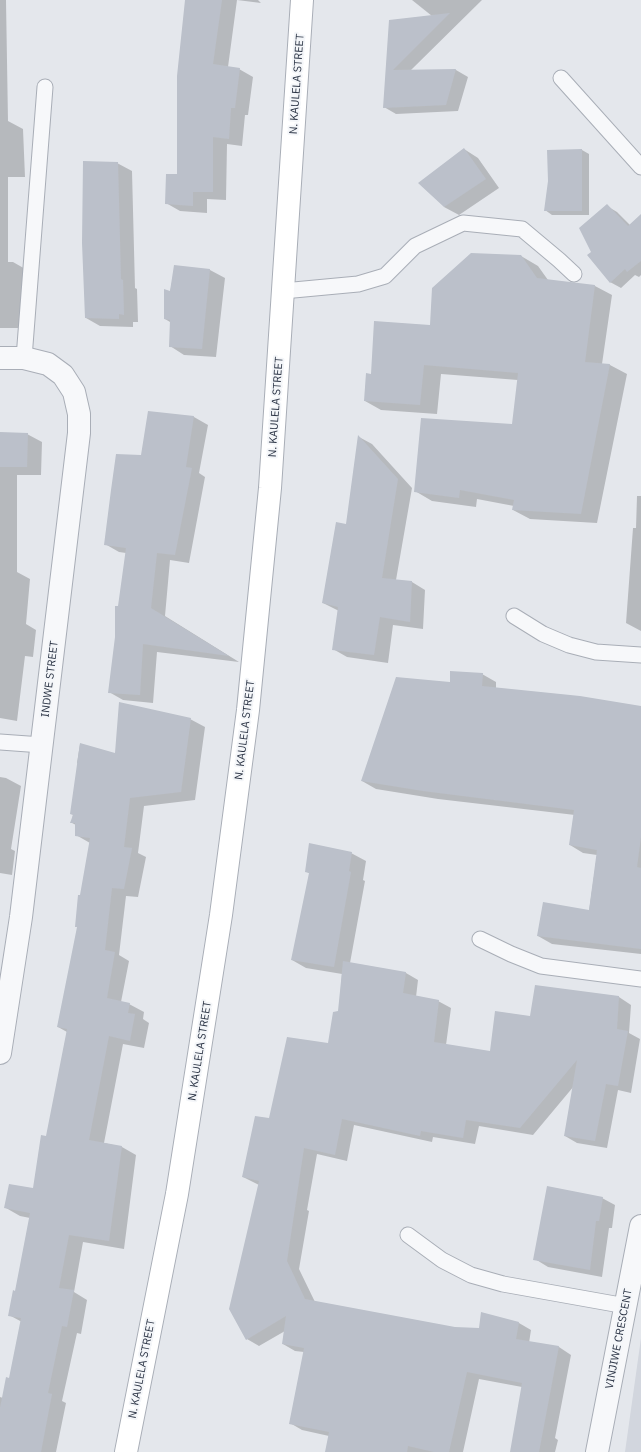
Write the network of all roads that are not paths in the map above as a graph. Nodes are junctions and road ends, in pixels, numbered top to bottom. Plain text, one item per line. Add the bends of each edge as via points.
1 (302, 0) edge
2 (561, 78) dead end
3 (45, 87) dead end
4 (641, 167) edge
5 (574, 274) dead end
6 (283, 291) junction
7 (0, 358) edge
8 (24, 358) junction
9 (514, 616) dead end
10 (641, 656) edge
11 (0, 742) edge
12 (42, 745) junction
13 (480, 939) dead end
14 (641, 979) edge
15 (0, 1053) edge
16 (641, 1226) edge
17 (408, 1235) dead end
18 (626, 1306) junction
19 (126, 1452) edge
20 (597, 1452) edge

1 - 6 street, N. KAULELA STREET
2 - 4 lane
3 - 8 lane
5 - 6 lane via 522,229 463,223 415,246 385,276 358,284
6 - 19 street, N. KAULELA STREET via 270,488 248,710 221,916 177,1194
7 - 8 street, INDWE STREET
8 - 12 street, INDWE STREET via 48,364 63,375 74,392 79,414 79,433
9 - 10 lane via 569,646 596,652
11 - 12 lane
12 - 15 street, INDWE STREET via 22,917
13 - 14 lane via 541,966
16 - 18 street, VINJIWE CRESCENT
17 - 18 lane via 442,1260 471,1275 503,1284
18 - 20 street, VINJIWE CRESCENT

